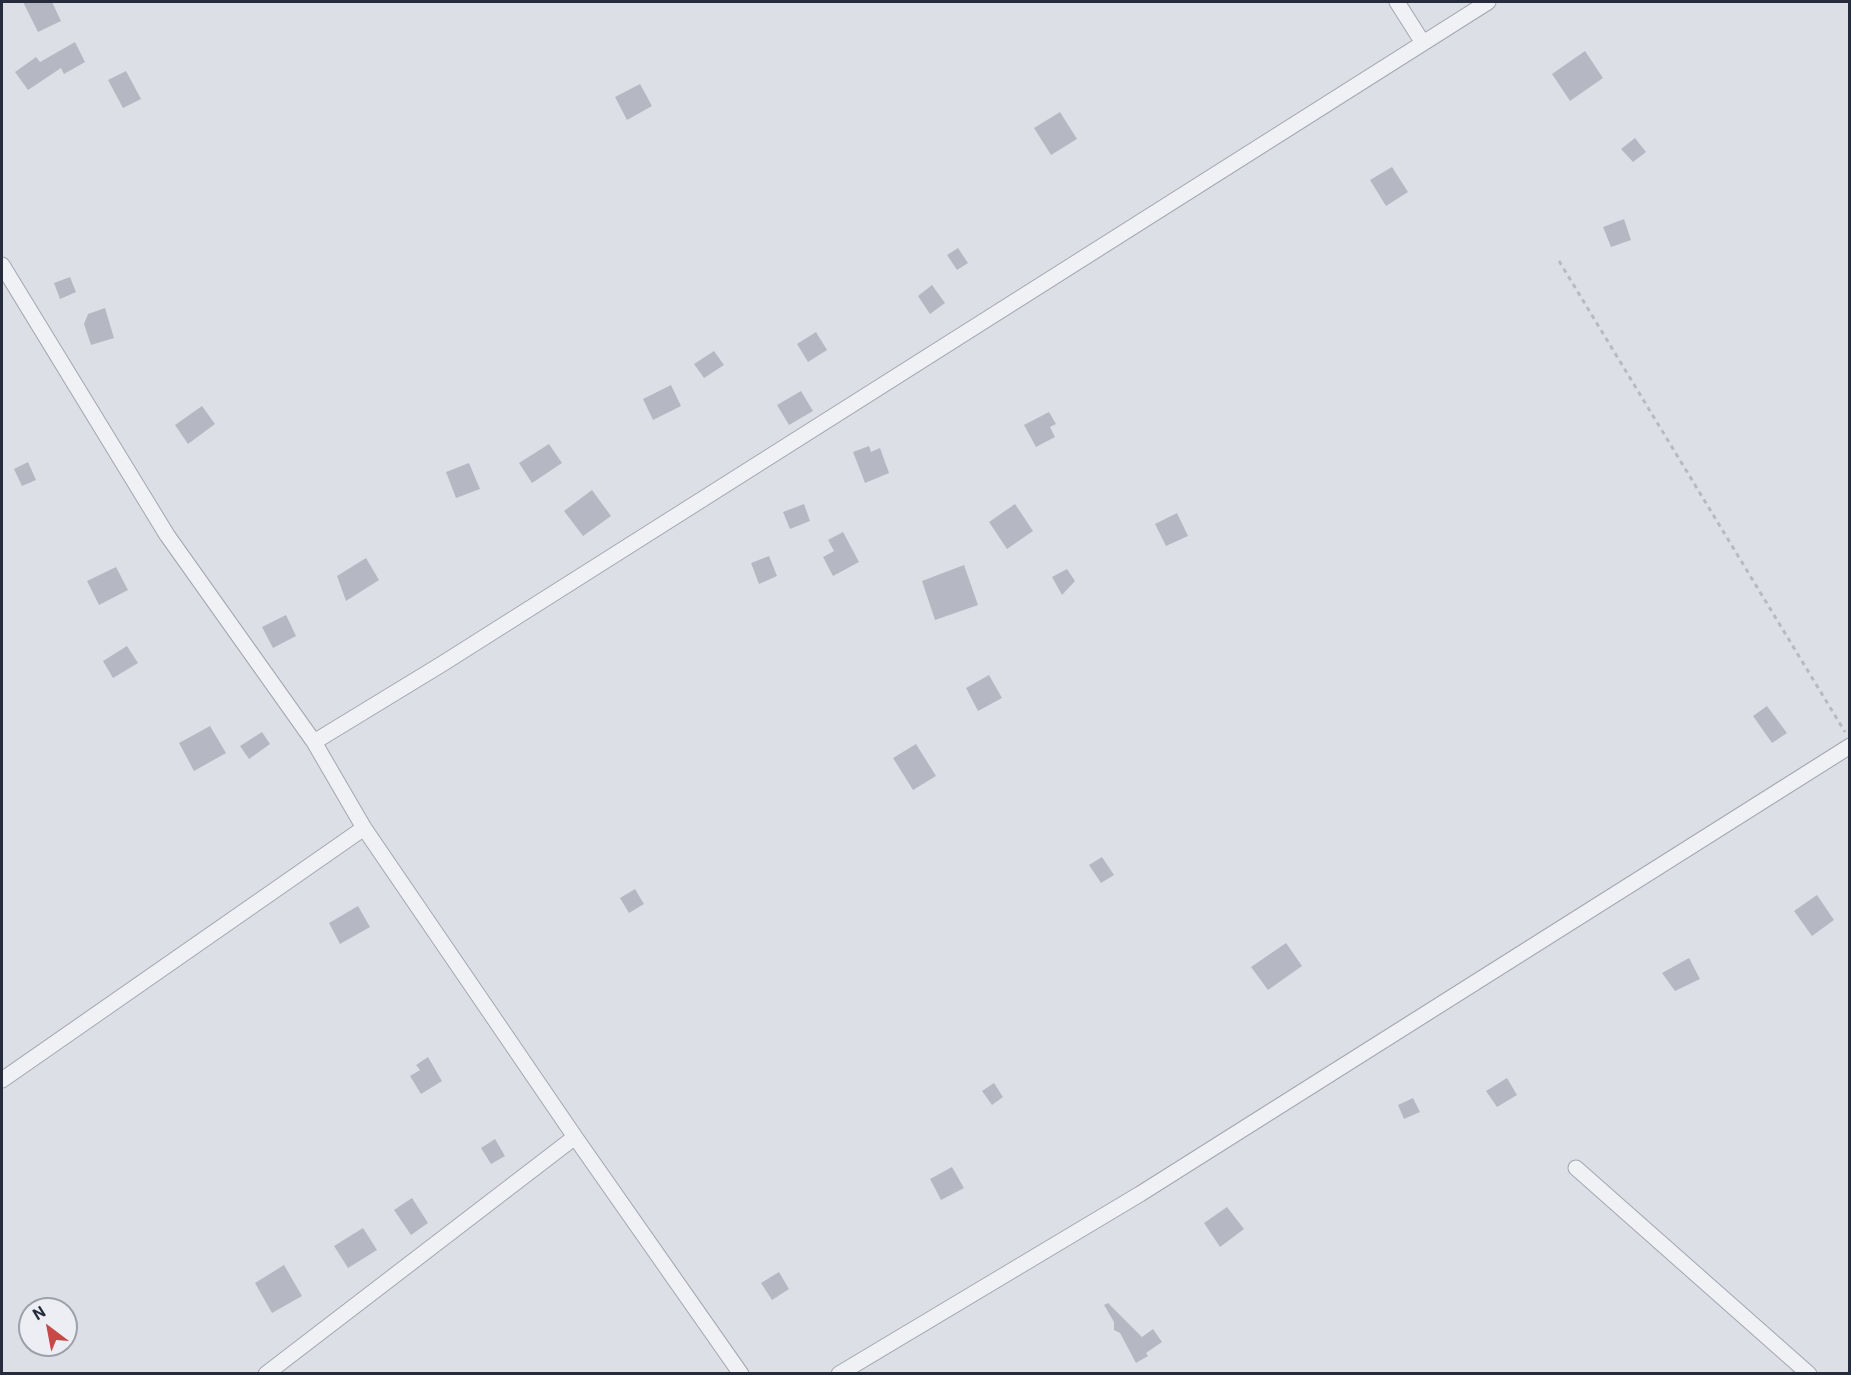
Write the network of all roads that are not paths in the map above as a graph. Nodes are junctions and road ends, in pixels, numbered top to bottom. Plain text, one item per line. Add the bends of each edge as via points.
1 (1397, 2) edge
2 (1488, 2) edge
3 (1423, 43) junction
4 (2, 265) edge
5 (314, 742) junction
6 (1850, 746) edge
7 (364, 828) junction
8 (2, 1080) edge
9 (575, 1137) junction
10 (1576, 1168) dead end
11 (266, 1374) edge
12 (741, 1374) edge
13 (839, 1374) edge
14 (1809, 1374) edge

1 - 3 street
2 - 3 street
3 - 5 street
4 - 5 street via 168,535
5 - 7 street
6 - 13 street via 1140,1194
7 - 8 street
7 - 9 street
9 - 11 street
9 - 12 street
10 - 14 street

